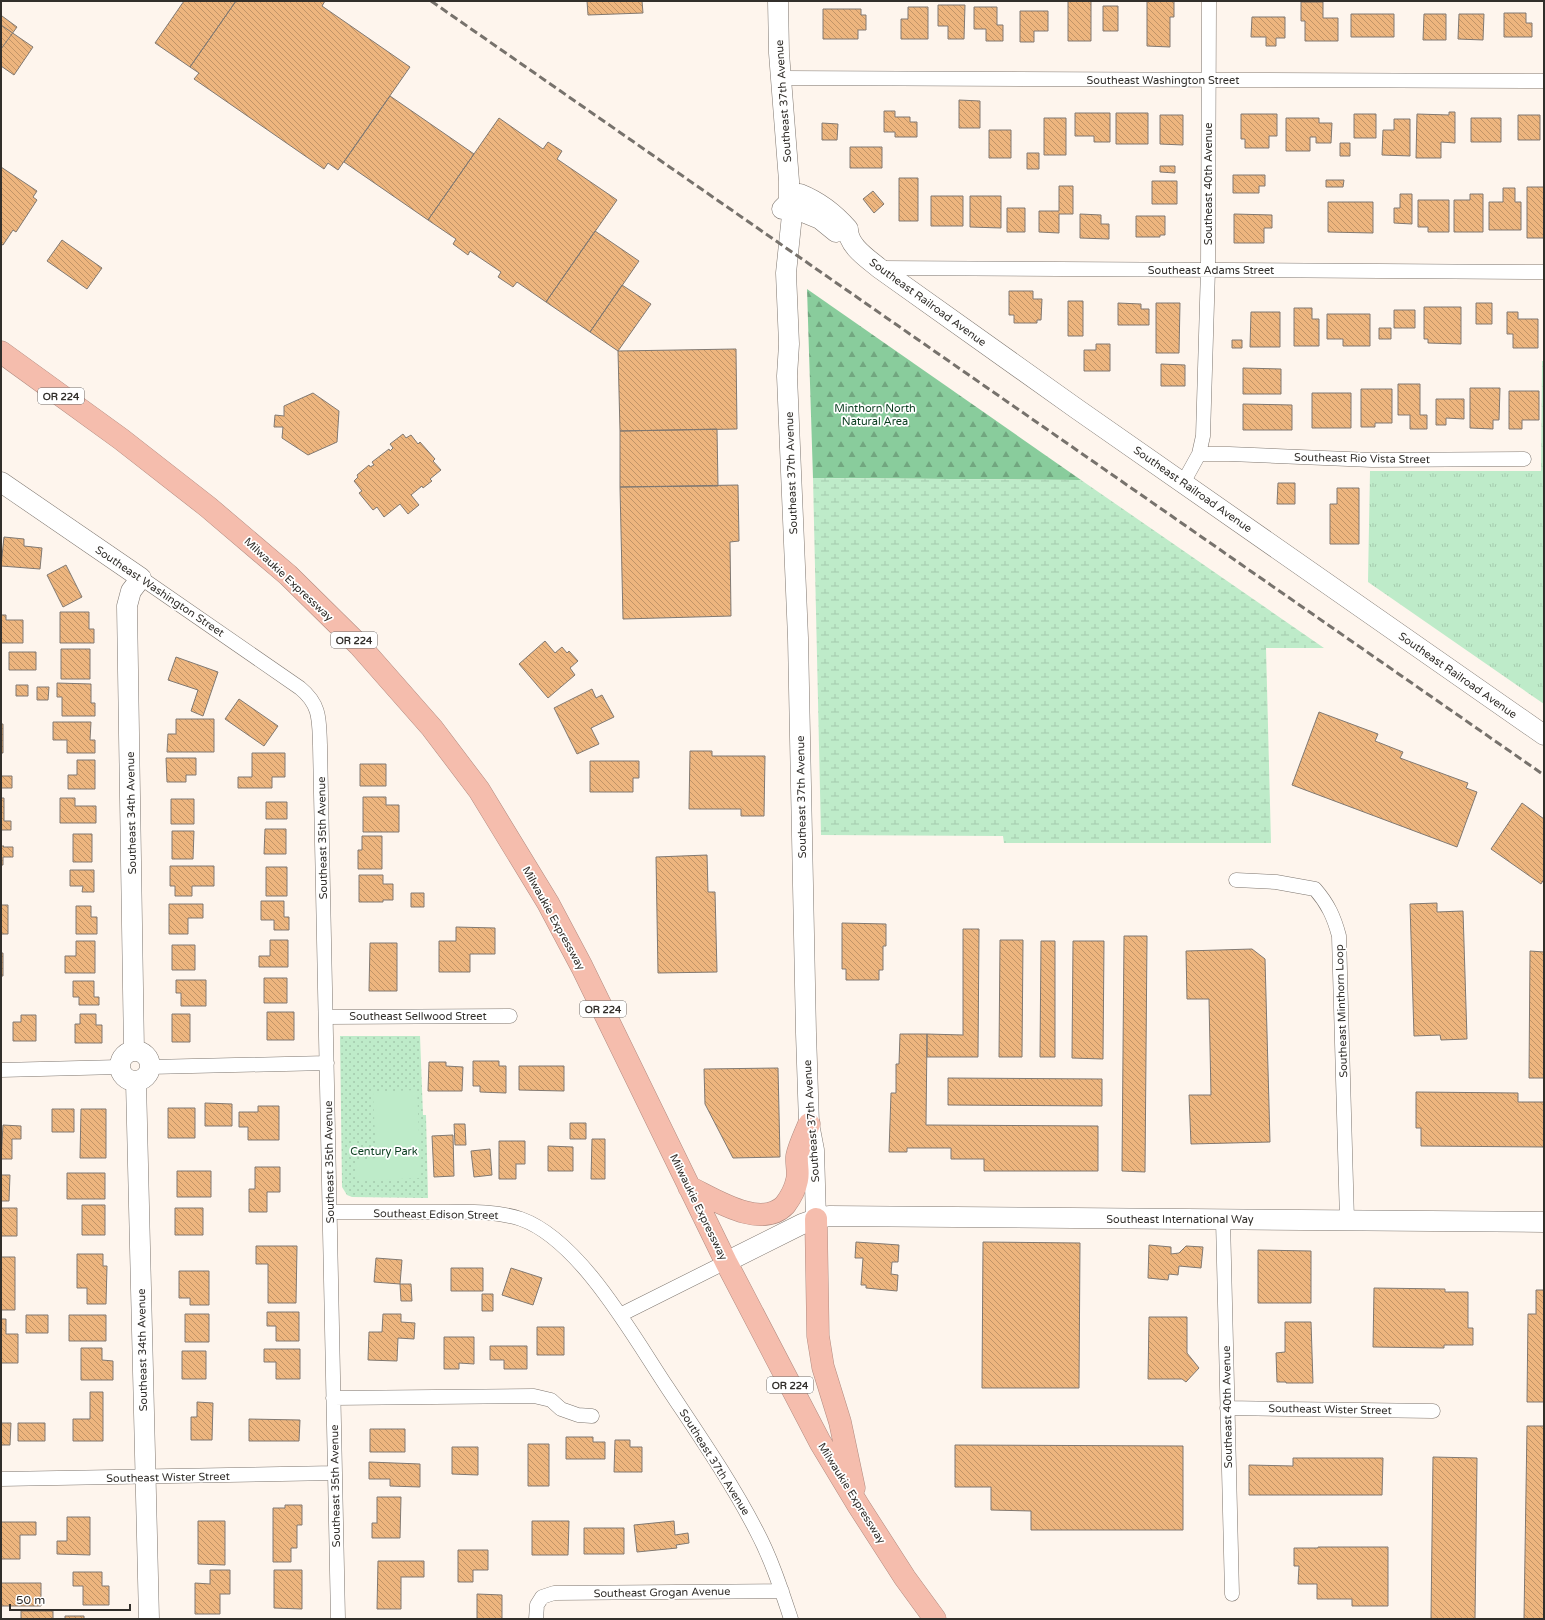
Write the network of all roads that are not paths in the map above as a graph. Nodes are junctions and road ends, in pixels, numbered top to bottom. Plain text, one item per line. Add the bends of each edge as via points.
1 (778, 1) edge
2 (1209, 1) edge
3 (782, 78) junction
4 (1208, 80) junction
5 (1544, 81) edge
6 (789, 202) junction
7 (879, 268) junction
8 (1208, 270) junction
9 (1544, 272) edge
10 (1, 352) edge
11 (1199, 454) junction
12 (1524, 459) dead end
13 (1, 482) edge
14 (1183, 483) junction
15 (141, 578) junction
16 (315, 705) joint
17 (1544, 734) edge
18 (1236, 880) dead end
19 (510, 1016) dead end
20 (326, 1017) junction
21 (134, 1051) junction
22 (327, 1062) junction
23 (119, 1067) junction
24 (150, 1067) junction
25 (1, 1070) edge
26 (136, 1082) junction
27 (809, 1124) junction
28 (689, 1187) junction
29 (330, 1212) junction
30 (816, 1219) junction
31 (1223, 1220) junction
32 (1347, 1220) junction
33 (1544, 1222) edge
34 (726, 1262) junction
35 (620, 1315) junction
36 (334, 1398) junction
37 (1227, 1408) junction
38 (1433, 1410) dead end
39 (592, 1416) dead end
40 (335, 1473) junction
41 (145, 1477) junction
42 (1, 1480) edge
43 (858, 1505) junction
44 (782, 1591) junction
45 (1232, 1594) dead end
46 (148, 1619) edge
47 (338, 1619) edge
48 (536, 1619) edge
49 (791, 1619) edge
50 (935, 1619) edge

1 - 3 street, Southeast 37th Avenue
2 - 4 street, Southeast 40th Avenue
3 - 4 street, Southeast Washington Street
3 - 6 street, Southeast 37th Avenue
4 - 5 street, Southeast Washington Street
4 - 8 street, Southeast 40th Avenue
6 - 7 street, Southeast Railroad Avenue via 800,194 830,210 848,230 848,236 857,249
6 - 27 street, Southeast 37th Avenue via 782,209 778,243 779,345 787,376 798,638
7 - 8 street, Southeast Adams Street
7 - 14 street, Southeast Railroad Avenue
8 - 9 street, Southeast Adams Street
8 - 11 street, Southeast 40th Avenue via 1203,436
10 - 28 highway, Milwaukie Expressway / OR 224 via 208,507 288,575 359,645 432,728 479,790 548,903 612,1026
11 - 12 street, Southeast Rio Vista Street via 1372,460
11 - 14 street, Southeast 40th Avenue
13 - 15 street, Southeast Washington Street
14 - 17 street, Southeast Railroad Avenue
15 - 16 street, Southeast Washington Street via 293,682 306,692
15 - 21 street, Southeast 34th Avenue via 131,591 128,606
16 - 20 street, Southeast 35th Avenue via 320,739
18 - 32 street, Southeast Minthorn Loop via 1276,882 1315,889 1326,902 1334,918 1339,936
19 - 20 street, Southeast Sellwood Street
20 - 22 street, Southeast 35th Avenue
21 - 23 street via 122,1057
21 - 24 street via 146,1056
22 - 24 street
22 - 29 street, Southeast 35th Avenue
23 - 25 street
23 - 26 street via 124,1078
24 - 26 street via 146,1077
26 - 41 street, Southeast 34th Avenue
27 - 28 highway via 797,1155 797,1180 793,1193 782,1208 762,1215 740,1211
27 - 30 street, Southeast 37th Avenue via 814,1150
28 - 34 highway, Milwaukie Expressway / OR 224
29 - 35 street, Southeast Edison Street via 474,1212 501,1214 522,1220 543,1231 568,1251
29 - 36 street, Southeast 35th Avenue
30 - 31 street, Southeast International Way via 851,1216
30 - 34 street
30 - 43 highway via 818,1336 823,1367 840,1422
31 - 32 street, Southeast International Way
31 - 37 street, Southeast 40th Avenue
32 - 33 street, Southeast International Way
34 - 35 street
34 - 43 highway, Milwaukie Expressway / OR 224 via 820,1442
35 - 44 street, Southeast 37th Avenue via 739,1500
36 - 39 street via 534,1396 551,1400 561,1410
36 - 40 street, Southeast 35th Avenue
37 - 38 street, Southeast Wister Street
37 - 45 street, Southeast 40th Avenue
40 - 41 street, Southeast Wister Street
40 - 47 street, Southeast 35th Avenue
41 - 42 street, Southeast Wister Street
41 - 46 street, Southeast 34th Avenue
43 - 50 highway, Milwaukie Expressway / OR 224
44 - 48 street, Southeast Grogan Avenue via 554,1593 542,1596 537,1604
44 - 49 street, Southeast 37th Avenue

